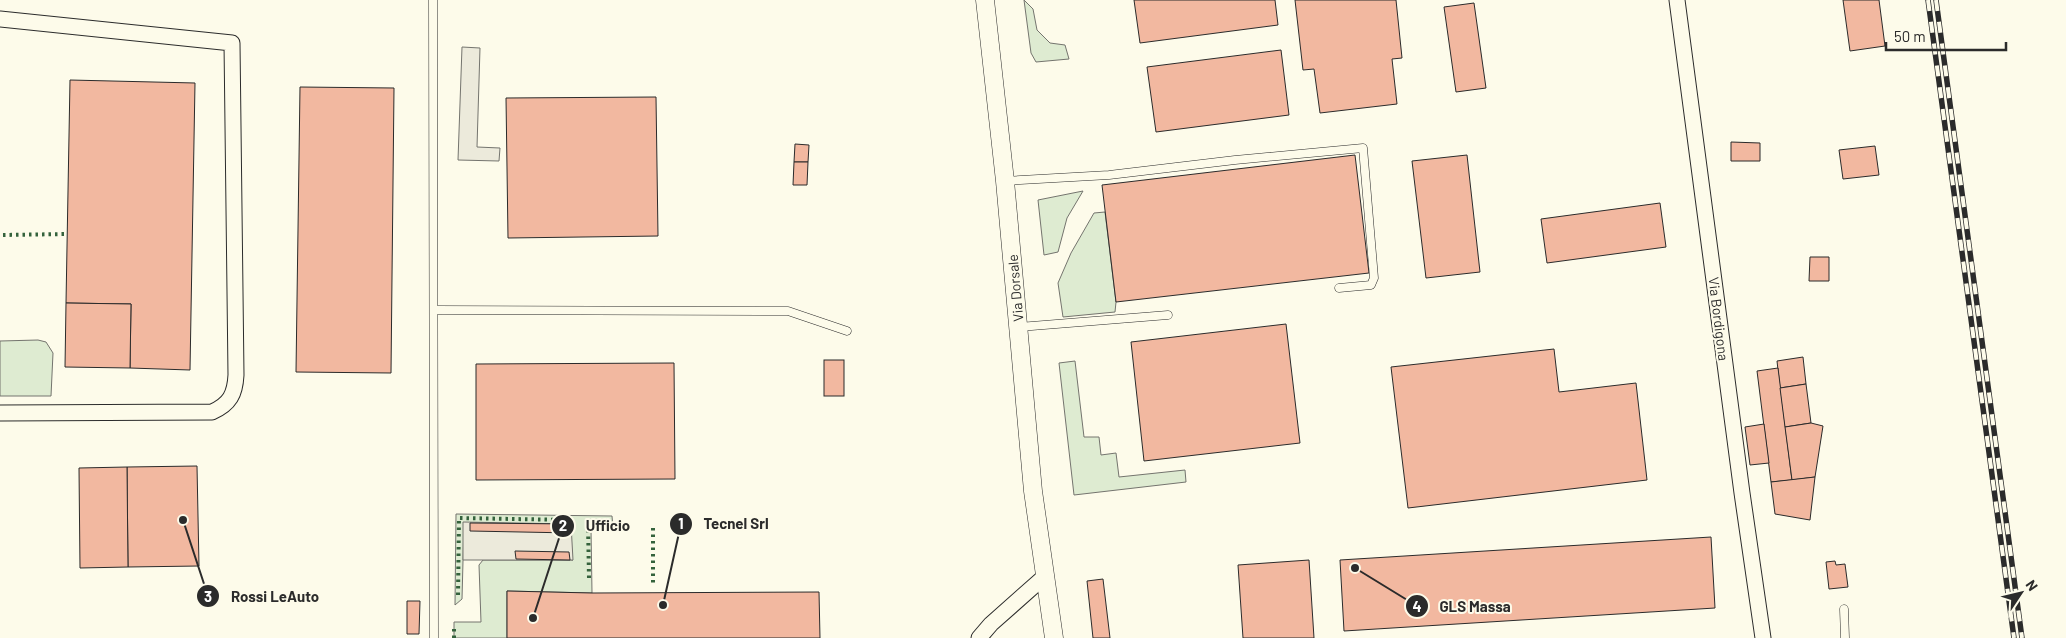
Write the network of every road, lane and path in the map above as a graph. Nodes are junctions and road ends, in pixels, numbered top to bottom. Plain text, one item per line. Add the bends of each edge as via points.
1 (433, 0) edge
2 (985, 0) edge
3 (1677, 0) edge
4 (0, 19) edge
5 (1005, 181) junction
6 (1339, 288) dead end
7 (434, 310) junction
8 (1168, 315) dead end
9 (1019, 327) junction
10 (847, 331) dead end
11 (0, 413) edge
12 (1044, 577) junction
13 (1844, 610) dead end
14 (434, 638) edge
15 (979, 638) edge
16 (1054, 638) edge
17 (1764, 638) edge
18 (1845, 638) edge

1 - 7 lane
2 - 5 street, Via Dorsale
3 - 17 street, Via Bordigona
4 - 11 street via 232,43 236,375 232,398 212,412
5 - 6 lane via 1109,175 1363,148 1374,278 1371,285
5 - 9 street, Via Dorsale
7 - 10 lane via 788,311
7 - 14 lane
8 - 9 lane
9 - 12 street, Via Dorsale via 1032,491
12 - 15 street
12 - 16 street, Via Dorsale
13 - 18 lane

